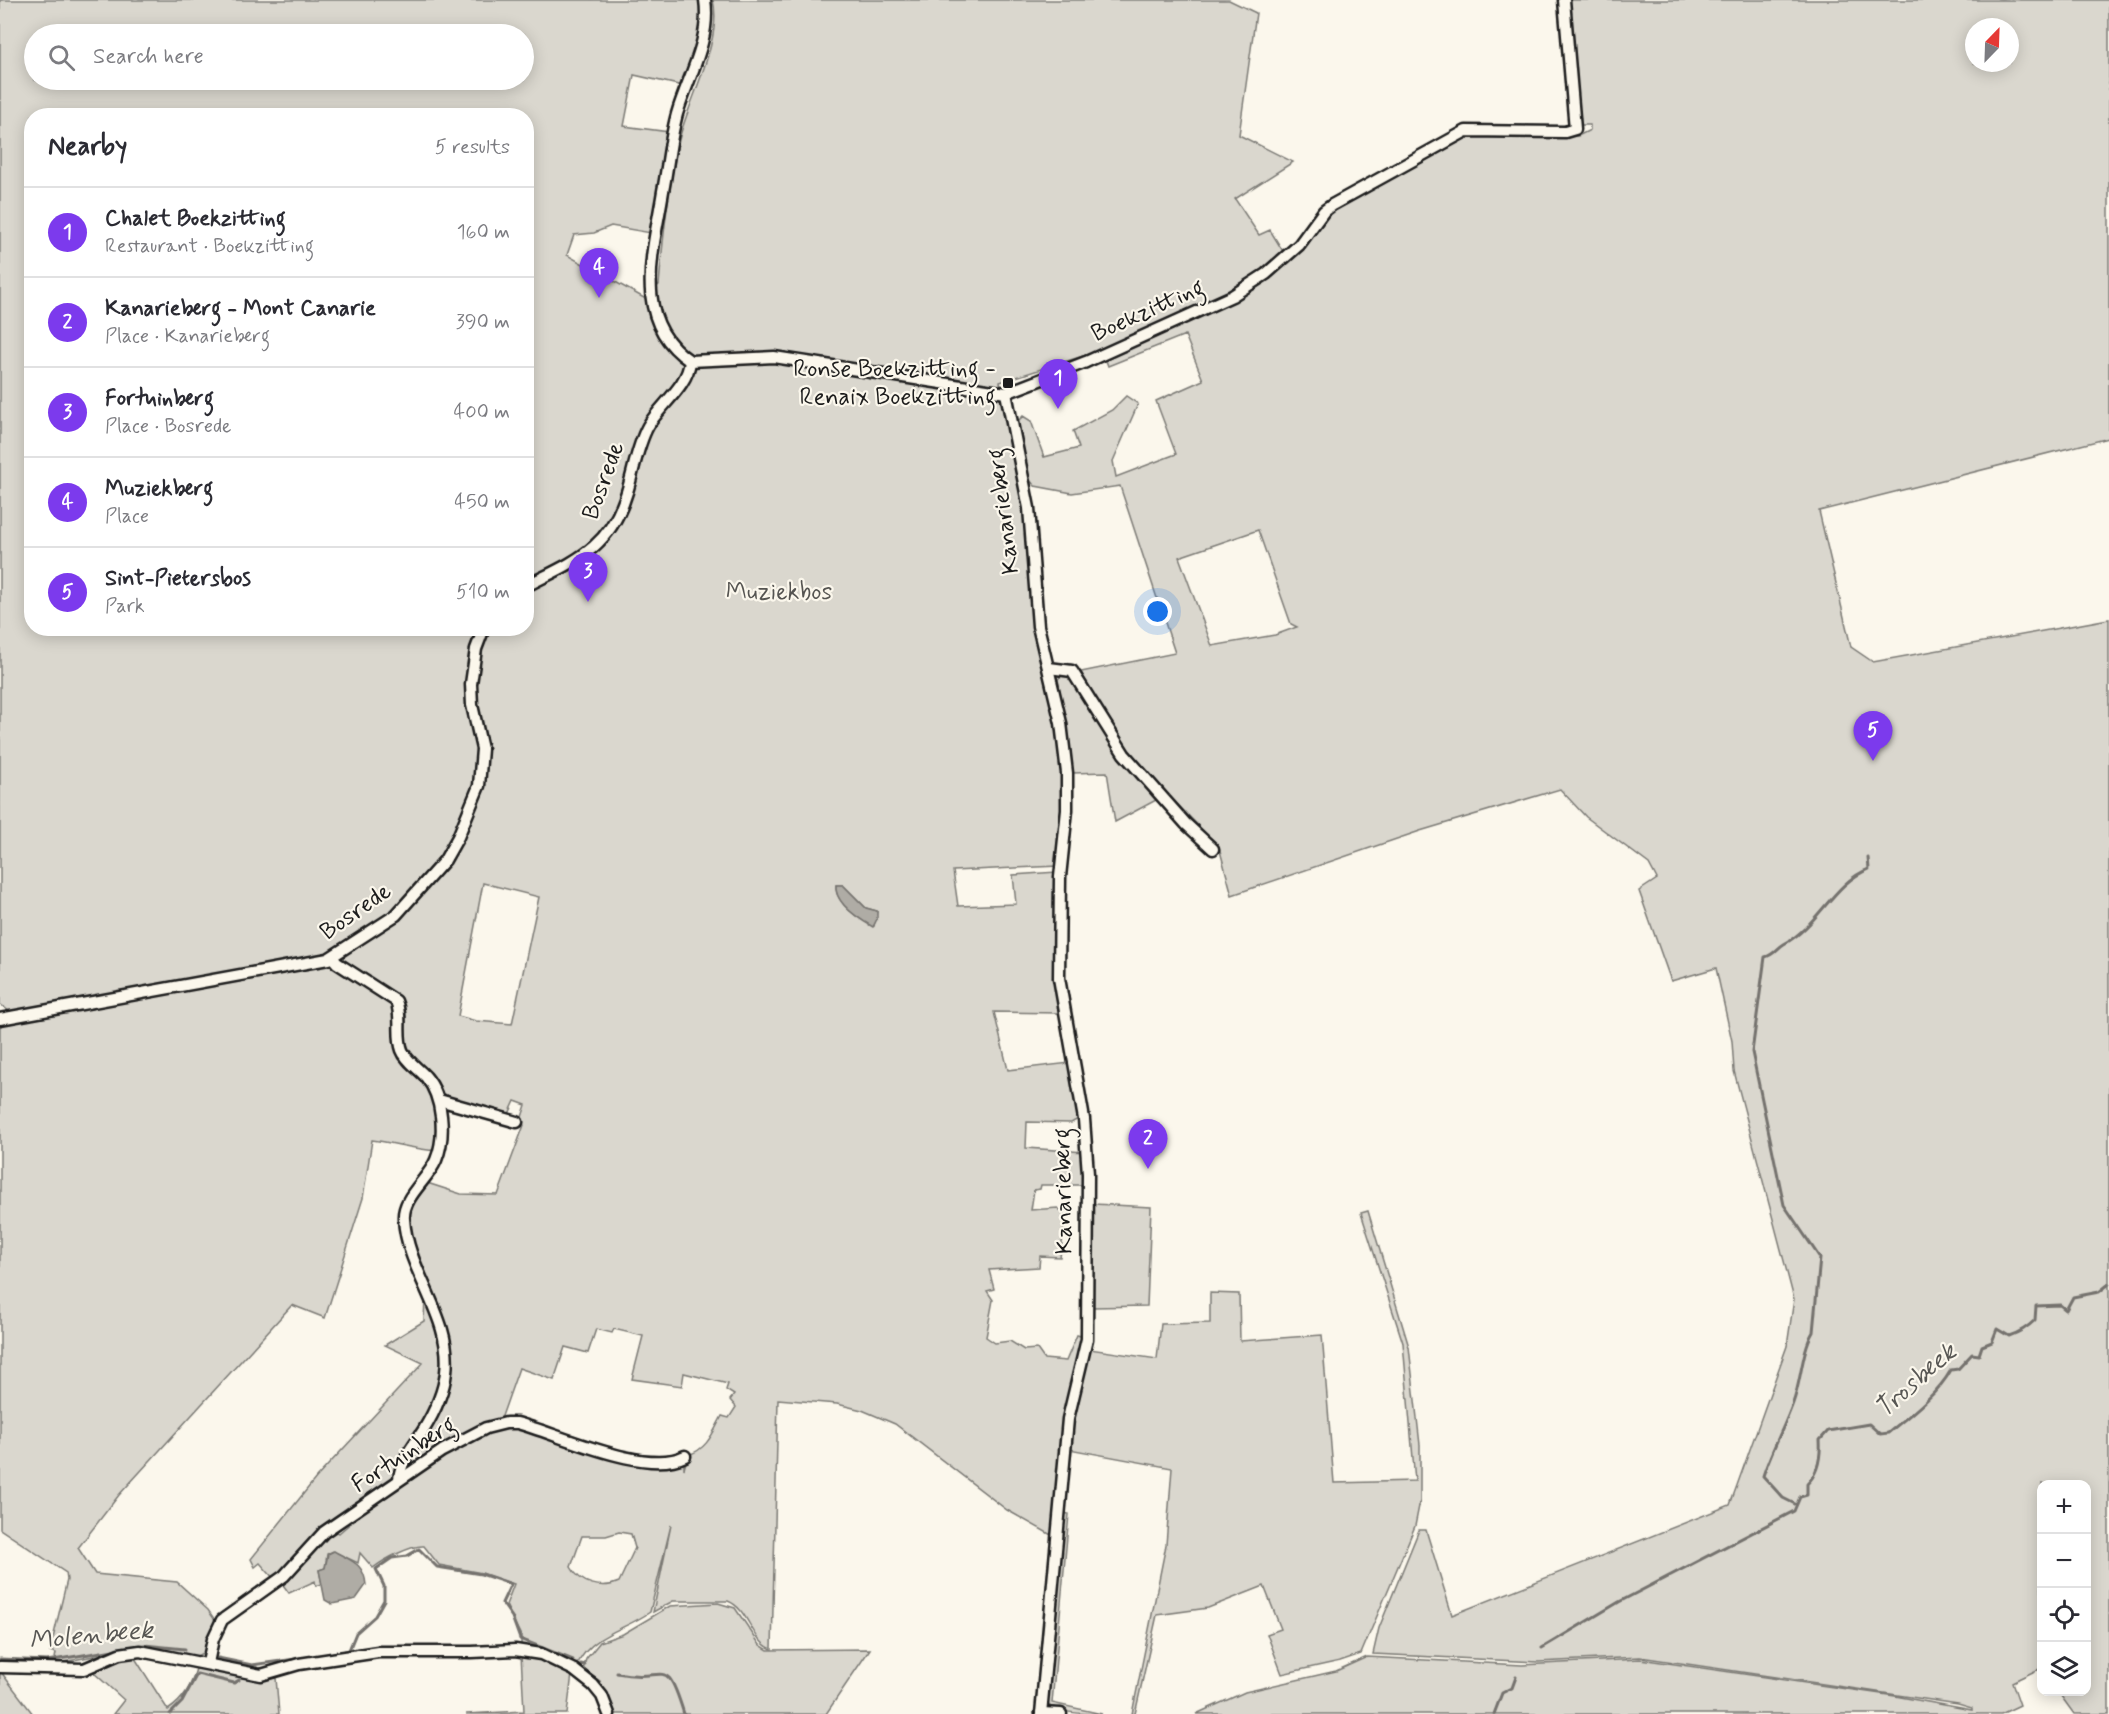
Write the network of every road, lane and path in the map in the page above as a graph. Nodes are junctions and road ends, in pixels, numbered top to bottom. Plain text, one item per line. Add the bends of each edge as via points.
1 (705, 0) edge
2 (1564, 0) edge
3 (690, 361) junction
4 (1006, 393) junction
5 (534, 582) edge
6 (481, 636) edge
7 (1049, 668) junction
8 (1213, 849) dead end
9 (332, 957) junction
10 (0, 1019) edge
11 (439, 1100) junction
12 (518, 1122) dead end
13 (685, 1456) dead end
14 (399, 1479) junction
15 (208, 1662) junction
16 (0, 1667) edge
17 (1041, 1713) edge
18 (609, 1714) edge
19 (1061, 1714) edge

1 - 3 street via 706,30 676,119 649,287 661,326 680,355
2 - 4 street, Boekzitting via 1575,129 1466,130 1332,205 1299,245 1266,274 1232,296 1086,362
3 - 4 street via 774,357
3 - 5 street, Bosrede via 688,374 643,437 624,503 606,537 576,561
4 - 7 street, Kanarieberg via 1029,508 1038,626
6 - 9 street, Bosrede via 471,684 482,769 458,837 445,860 403,908
7 - 8 street via 1072,671 1124,754
7 - 17 street, Kanarieberg via 1067,773 1059,978 1087,1145 1088,1318 1087,1339 1068,1419
9 - 10 street, Bosrede
9 - 11 street via 396,1001 403,1053 426,1076
11 - 12 street
11 - 14 street via 438,1156 407,1204 404,1220 415,1265 443,1340 446,1373 436,1408 401,1467
13 - 14 street, Fortuinberg via 638,1459 506,1423 459,1441
14 - 15 street, Fortuinberg via 324,1532 284,1576 222,1620
15 - 16 street via 140,1651 119,1654 84,1669
15 - 18 street via 261,1675 308,1662 378,1652 528,1651 574,1670 593,1684
17 - 19 street

